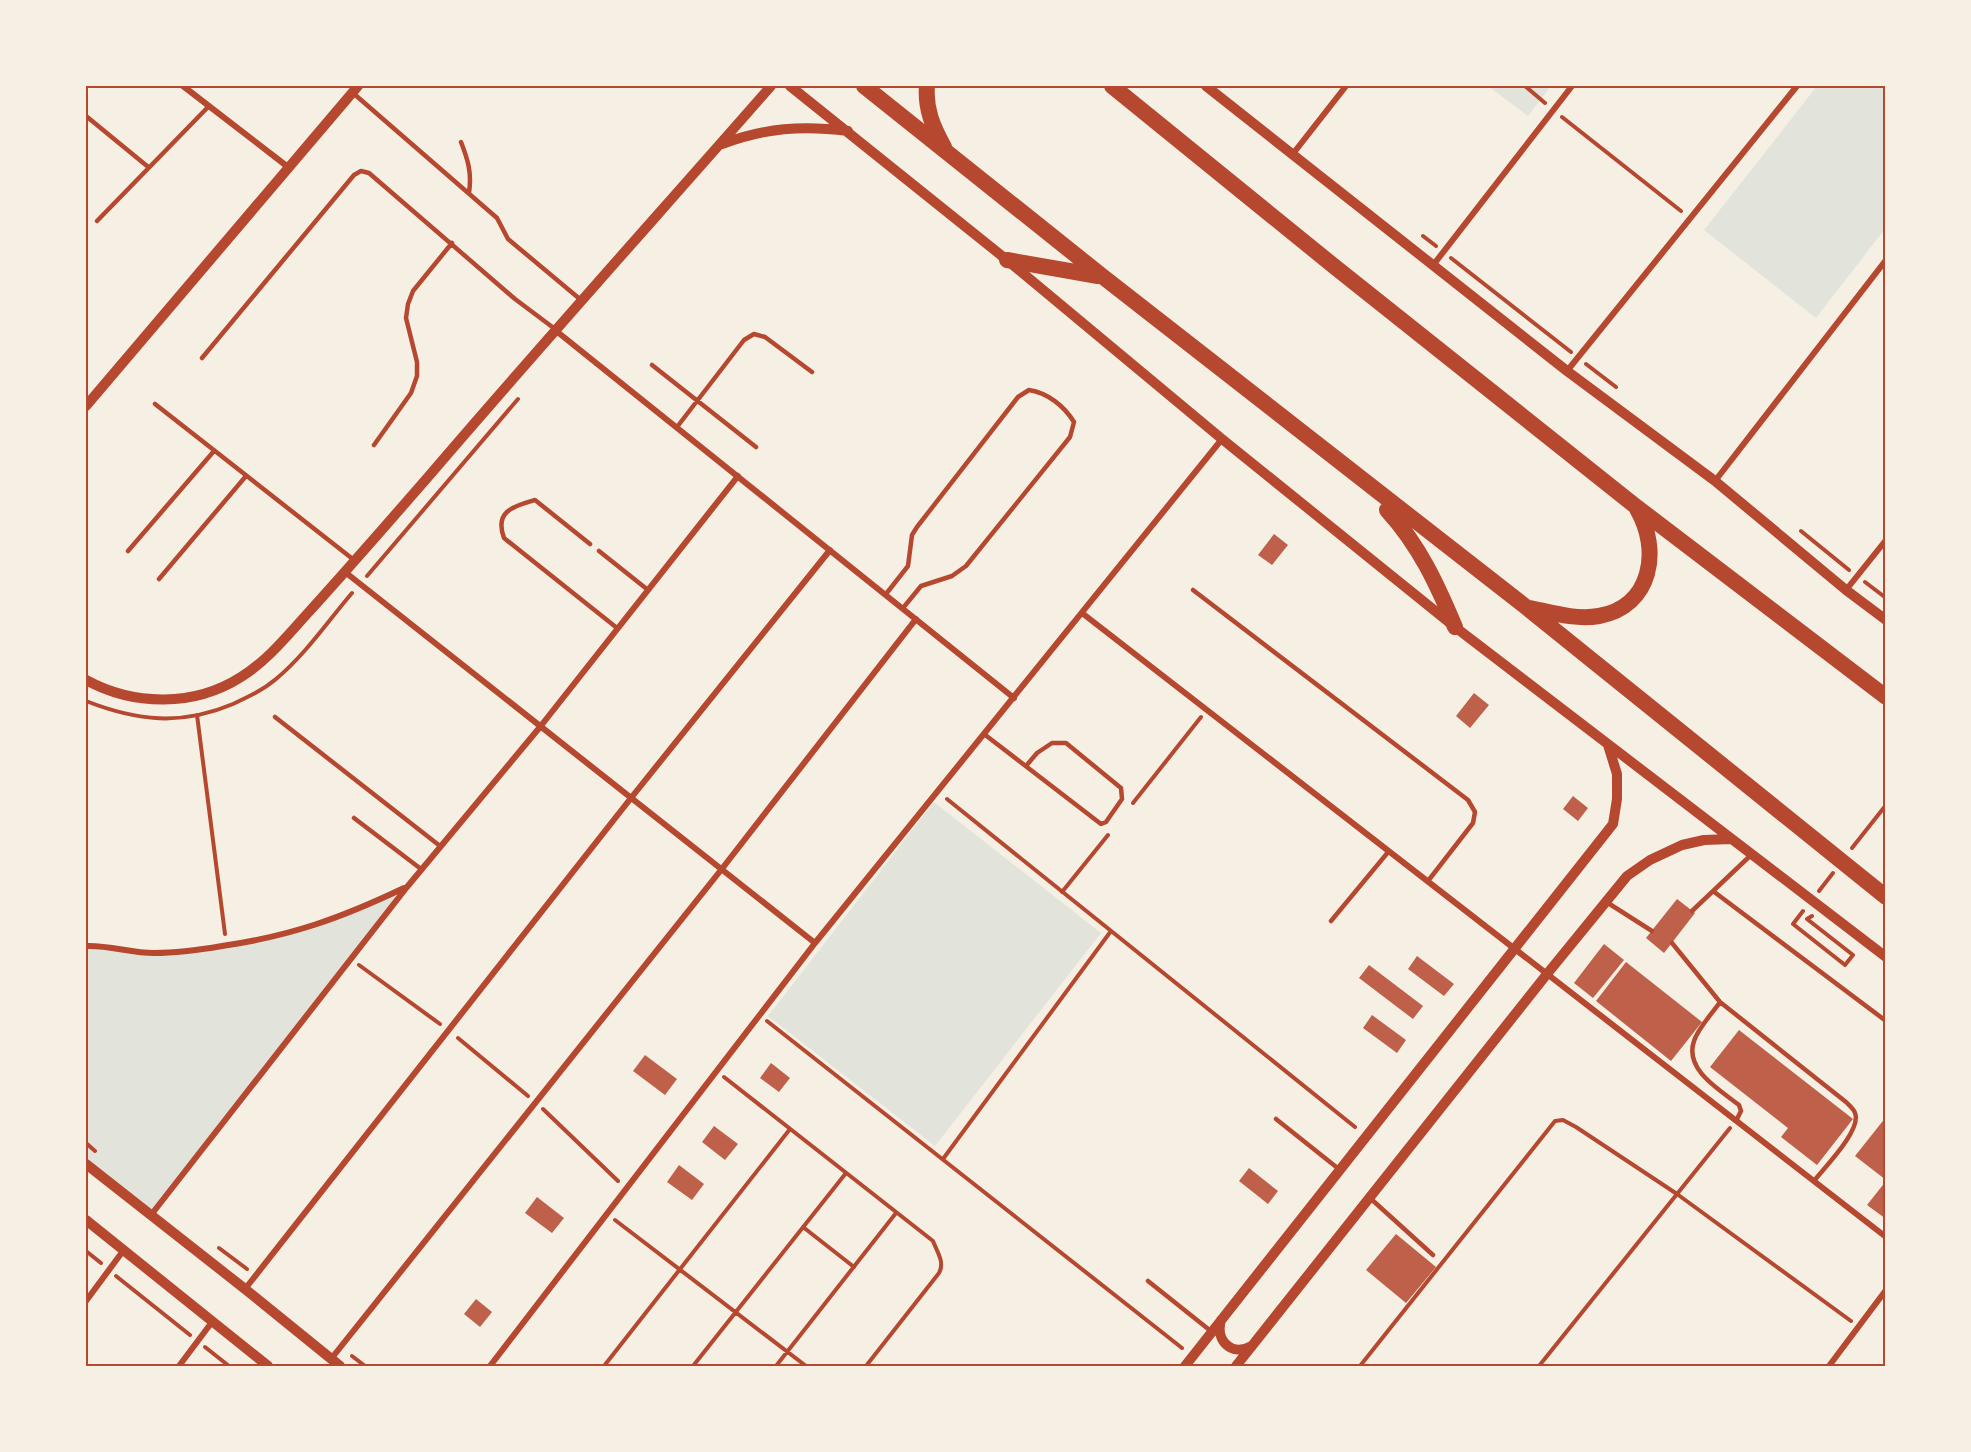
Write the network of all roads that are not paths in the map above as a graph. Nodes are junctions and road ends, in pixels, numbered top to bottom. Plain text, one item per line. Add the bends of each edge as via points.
1 (183, 86) edge
2 (771, 86) edge
3 (790, 86) edge
4 (864, 86) edge
5 (927, 86) edge
6 (1112, 86) edge
7 (1206, 86) edge
8 (1346, 86) edge
9 (1572, 86) edge
10 (1797, 86) edge
11 (355, 89) edge
12 (209, 106) junction
13 (86, 116) edge
14 (848, 131) junction
15 (461, 142) dead end
16 (719, 145) junction
17 (948, 153) junction
18 (1292, 155) junction
19 (147, 166) junction
20 (288, 167) junction
21 (469, 193) junction
22 (97, 221) dead end
23 (452, 243) junction
24 (1007, 260) junction
25 (1886, 260) edge
26 (1434, 264) junction
27 (1101, 276) junction
28 (581, 300) junction
29 (555, 329) junction
30 (202, 358) dead end
31 (652, 364) dead end
32 (1567, 371) junction
33 (812, 372) dead end
34 (697, 401) junction
35 (155, 404) dead end
36 (86, 406) edge
37 (677, 427) junction
38 (1222, 439) junction
39 (374, 445) dead end
40 (756, 447) dead end
41 (214, 451) junction
42 (246, 476) junction
43 (738, 476) junction
44 (1359, 479) junction
45 (1715, 481) junction
46 (1634, 505) junction
47 (1886, 540) edge
48 (590, 544) dead end
49 (830, 550) junction
50 (128, 551) dead end
51 (599, 551) dead end
52 (355, 561) junction
53 (345, 572) junction
54 (159, 579) dead end
55 (648, 590) junction
56 (1192, 590) dead end
57 (1846, 590) junction
58 (886, 594) junction
59 (1526, 607) junction
60 (903, 608) junction
61 (1082, 613) junction
62 (916, 619) junction
63 (1886, 620) edge
64 (1455, 627) junction
65 (617, 628) junction
66 (86, 680) edge
67 (1886, 697) edge
68 (1014, 698) junction
69 (275, 717) dead end
70 (540, 727) junction
71 (984, 734) junction
72 (1608, 745) junction
73 (1026, 766) junction
74 (631, 798) junction
75 (354, 818) dead end
76 (1731, 839) junction
77 (440, 846) junction
78 (1389, 851) junction
79 (1752, 854) junction
80 (421, 869) junction
81 (721, 870) junction
82 (1428, 881) junction
83 (407, 887) junction
84 (1713, 891) junction
85 (1886, 897) edge
86 (1605, 902) junction
87 (1692, 911) dead end
88 (1331, 921) dead end
89 (1652, 931) dead end
90 (815, 943) junction
91 (1672, 943) dead end
92 (86, 946) edge
93 (1514, 949) junction
94 (1886, 957) edge
95 (1547, 974) junction
96 (1720, 1002) junction
97 (1886, 1021) edge
98 (1276, 1119) dead end
99 (1736, 1120) junction
100 (86, 1164) edge
101 (1340, 1170) junction
102 (1814, 1181) junction
103 (1370, 1198) junction
104 (151, 1215) junction
105 (86, 1220) edge
106 (1886, 1237) edge
107 (123, 1251) junction
108 (1433, 1255) dead end
109 (1148, 1281) dead end
110 (245, 1289) junction
111 (1886, 1290) edge
112 (86, 1301) edge
113 (1221, 1320) junction
114 (212, 1322) junction
115 (1212, 1332) junction
116 (1252, 1346) junction
117 (335, 1363) edge
118 (178, 1366) edge
119 (268, 1366) edge
120 (490, 1366) edge
121 (1185, 1366) edge
122 (1236, 1366) edge
123 (1829, 1366) edge

1 - 12 street
2 - 16 street
3 - 14 street
4 - 17 highway
5 - 17 highway via 931,122
6 - 46 highway
7 - 18 street
8 - 18 street
9 - 26 street
10 - 32 street
11 - 20 street
11 - 21 lane
12 - 19 lane
12 - 20 street
13 - 19 lane
14 - 16 street via 792,127
14 - 24 street
15 - 21 lane via 469,163
16 - 28 street
17 - 27 highway
18 - 26 street
19 - 22 lane
20 - 36 street
21 - 28 lane via 497,218 508,239
23 - 29 lane
23 - 30 lane via 369,173 361,171
23 - 39 lane via 413,291 406,318 417,376 411,393
24 - 27 highway
24 - 38 street
25 - 45 street
26 - 32 street
27 - 44 highway
28 - 29 street
29 - 37 street
29 - 52 street
31 - 34 lane
32 - 45 street
33 - 34 lane via 765,337 754,334 744,340
34 - 37 lane
34 - 40 lane
35 - 41 lane
37 - 43 street
38 - 61 street
38 - 64 street
41 - 42 lane
41 - 50 lane
42 - 52 lane
42 - 54 lane
43 - 49 street
43 - 55 street
44 - 59 highway
44 - 64 highway via 1404,529 1425,561
45 - 57 street
46 - 59 highway via 1649,535 1651,556 1642,587 1628,603 1610,613 1588,617
46 - 67 highway
47 - 57 street
48 - 65 lane via 535,500 508,510 501,523 504,538
49 - 58 street
49 - 74 street
51 - 55 lane
52 - 53 street
53 - 66 street via 269,655 242,677 216,690 171,700 147,700 124,696
53 - 70 street
55 - 65 street
56 - 82 lane via 1468,800 1475,812 1473,822
57 - 63 street
58 - 60 street
58 - 60 lane via 908,566 917,527 1018,397 1029,390 1042,392 1067,411 1074,422 1070,437 966,566 952,576 921,586
59 - 85 highway
60 - 62 street
61 - 68 street
61 - 78 street
62 - 68 street
62 - 81 street
64 - 72 street
65 - 70 street
68 - 71 street
69 - 77 lane
70 - 74 street
70 - 77 street
71 - 73 lane
71 - 90 street
72 - 76 street
72 - 93 street via 1617,774 1613,824
73 - 73 lane via 1052,742 1066,743 1121,788 1122,800 1101,824
74 - 81 street
74 - 110 street
75 - 80 lane
76 - 79 street
76 - 86 street via 1682,845 1650,860 1627,876
77 - 80 street
78 - 82 street
78 - 88 lane
79 - 84 lane
79 - 94 street
80 - 83 street
81 - 90 street
81 - 117 street
82 - 93 street
83 - 92 street via 305,929 251,942 152,953
83 - 104 street
84 - 87 lane
84 - 97 lane
86 - 89 lane
86 - 95 street
90 - 120 street
91 - 96 lane
93 - 95 street
93 - 101 street
95 - 99 street
95 - 103 street
96 - 99 lane via 1694,1039 1692,1053 1702,1076 1739,1105 1741,1111
96 - 102 lane via 1855,1113 1856,1122 1849,1137
98 - 101 lane
99 - 102 street
100 - 104 street
101 - 113 street
102 - 106 street
103 - 108 lane
103 - 116 street
104 - 110 street
105 - 107 street
107 - 112 street
107 - 114 street
109 - 115 lane
110 - 117 street
111 - 123 street
113 - 115 street
113 - 116 street via 1220,1333 1226,1345 1239,1350
114 - 118 street
114 - 119 street
115 - 121 street
116 - 122 street

